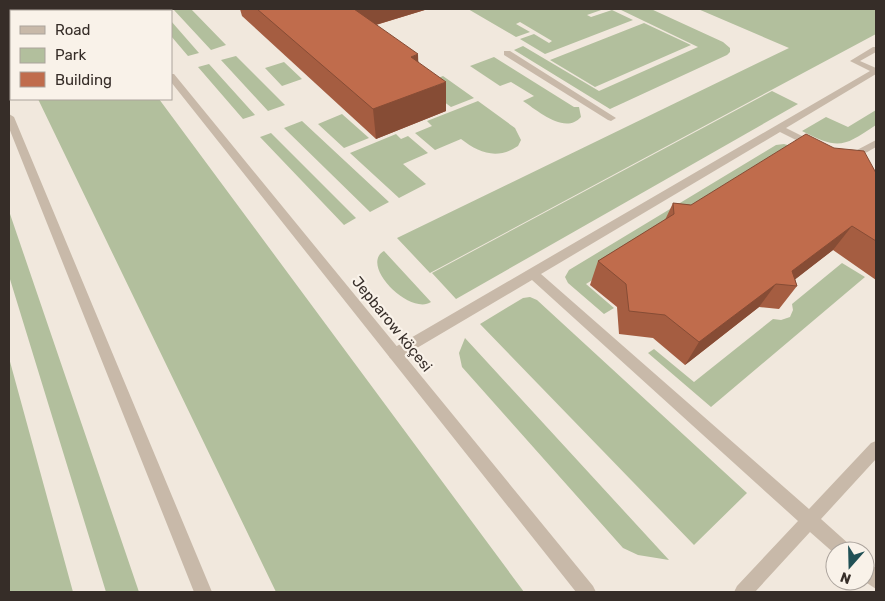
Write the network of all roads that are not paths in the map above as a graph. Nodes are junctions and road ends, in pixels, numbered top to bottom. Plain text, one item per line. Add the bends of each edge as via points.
1 (876, 49) edge
2 (507, 54) dead end
3 (876, 71) edge
4 (172, 77) edge
5 (9, 116) edge
6 (611, 118) dead end
7 (779, 128) junction
8 (876, 142) edge
9 (821, 149) edge
10 (838, 152) edge
11 (532, 273) junction
12 (395, 354) junction
13 (876, 448) edge
14 (810, 520) junction
15 (833, 541) edge
16 (203, 592) edge
17 (587, 592) edge
18 (743, 592) edge

1 - 3 street via 854,61
2 - 6 street
3 - 7 street
4 - 12 street, Jepbarow köçesi
5 - 16 street
7 - 9 street
7 - 11 street
8 - 10 street via 859,153
11 - 12 street
11 - 14 street
12 - 17 street, Jepbarow köçesi
13 - 14 street
14 - 15 street
14 - 18 street

